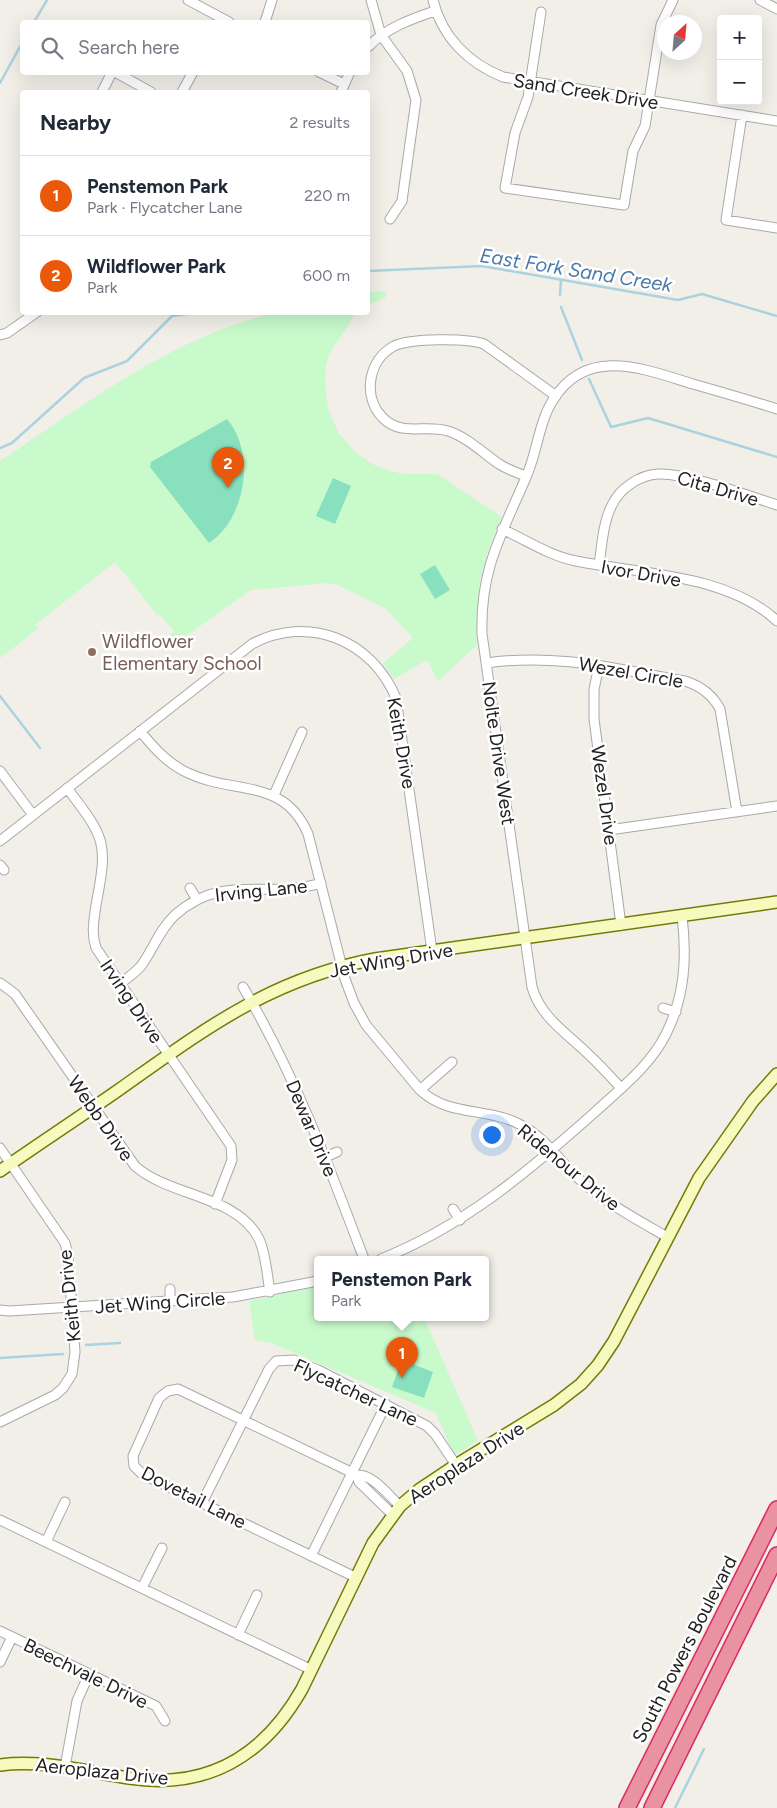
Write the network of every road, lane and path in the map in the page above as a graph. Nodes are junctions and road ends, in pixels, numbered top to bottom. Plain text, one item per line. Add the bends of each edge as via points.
1 (188, 0) edge
2 (272, 0) edge
3 (371, 0) edge
4 (432, 0) edge
5 (673, 0) edge
6 (760, 0) edge
7 (777, 10) edge
8 (436, 11) junction
9 (541, 12) dead end
10 (222, 20) edge
11 (266, 20) edge
12 (382, 35) junction
13 (370, 45) edge
14 (112, 75) edge
15 (120, 75) edge
16 (191, 75) edge
17 (324, 75) edge
18 (349, 75) edge
19 (530, 83) junction
20 (343, 88) edge
21 (103, 90) edge
22 (147, 90) edge
23 (183, 90) edge
24 (649, 102) junction
25 (742, 115) junction
26 (777, 121) edge
27 (390, 219) dead end
28 (777, 228) edge
29 (33, 315) edge
30 (0, 335) edge
31 (556, 396) junction
32 (777, 409) edge
33 (526, 476) junction
34 (777, 505) edge
35 (502, 529) junction
36 (599, 565) junction
37 (777, 621) edge
38 (486, 663) junction
39 (599, 666) junction
40 (140, 731) junction
41 (302, 732) dead end
42 (0, 771) edge
43 (67, 788) junction
44 (274, 795) junction
45 (777, 806) edge
46 (737, 812) junction
47 (34, 814) junction
48 (609, 830) junction
49 (0, 841) edge
50 (321, 883) junction
51 (190, 888) dead end
52 (196, 900) junction
53 (777, 902) edge
54 (682, 916) junction
55 (621, 924) junction
56 (524, 938) junction
57 (432, 952) junction
58 (342, 966) junction
59 (0, 983) edge
60 (120, 984) junction
61 (243, 987) dead end
62 (251, 1001) junction
63 (663, 1008) dead end
64 (676, 1012) junction
65 (168, 1055) junction
66 (452, 1062) dead end
67 (777, 1074) edge
68 (621, 1088) junction
69 (420, 1090) junction
70 (93, 1108) junction
71 (0, 1148) edge
72 (553, 1150) junction
73 (337, 1152) dead end
74 (326, 1157) junction
75 (10, 1164) junction
76 (0, 1171) edge
77 (215, 1204) junction
78 (453, 1209) dead end
79 (460, 1220) junction
80 (667, 1237) junction
81 (363, 1256) edge
82 (387, 1256) edge
83 (314, 1282) edge
84 (170, 1289) dead end
85 (270, 1292) junction
86 (170, 1301) junction
87 (71, 1307) junction
88 (0, 1310) edge
89 (386, 1404) junction
90 (243, 1420) junction
91 (0, 1422) edge
92 (456, 1465) junction
93 (355, 1473) junction
94 (65, 1502) dead end
95 (202, 1503) junction
96 (777, 1509) edge
97 (396, 1510) junction
98 (0, 1520) edge
99 (46, 1542) junction
100 (162, 1548) dead end
101 (777, 1555) edge
102 (311, 1556) junction
103 (356, 1578) junction
104 (142, 1588) junction
105 (257, 1595) dead end
106 (0, 1631) edge
107 (238, 1635) junction
108 (12, 1637) junction
109 (0, 1662) edge
110 (312, 1670) junction
111 (89, 1674) junction
112 (165, 1721) dead end
113 (0, 1765) edge
114 (65, 1767) junction
115 (627, 1808) edge
116 (652, 1808) edge

1 - 10 street
2 - 11 street
3 - 12 street
4 - 8 street, Sand Creek Drive
5 - 24 street via 661,26
6 - 7 street
8 - 12 street via 398,25
8 - 19 street, Sand Creek Drive via 448,35 472,61 503,77
9 - 19 street
12 - 13 street
12 - 27 street via 407,71 416,100 402,201
14 - 21 street
15 - 22 street
16 - 23 street
17 - 20 street
18 - 20 street
19 - 24 street, Sand Creek Drive
19 - 24 street via 526,107 514,138 505,188 624,205 633,152 645,126
24 - 25 street, Sand Creek Drive
25 - 26 street, Sand Creek Drive
25 - 28 street via 726,220
29 - 30 street
31 - 32 street via 589,370 620,364
31 - 33 street, Nolte Drive West via 548,409
31 - 33 street via 484,344 474,341 400,344 381,358 372,373 370,391 374,405 392,425 451,432 501,465
33 - 35 street, Nolte Drive West
34 - 36 street, Cita Drive via 677,475 657,474 640,478 611,506
35 - 36 street, Ivor Drive via 560,556
35 - 38 street, Nolte Drive West via 483,588 482,634
36 - 37 street, Ivor Drive via 727,590 762,608
38 - 39 street, Wezel Circle via 555,659
38 - 56 street, Nolte Drive West
39 - 46 street, Wezel Circle via 685,681 701,687 712,697 723,720
39 - 48 street, Wezel Drive via 594,709
40 - 43 street, Keith Drive
40 - 44 street, Ridenour Drive via 165,759 188,774
40 - 57 street, Keith Drive via 252,644 272,636 298,631 320,633 341,639 360,650 385,675 399,709
41 - 44 street
42 - 47 street
43 - 47 street, Keith Drive
43 - 60 street, Irving Drive via 93,822 100,838 104,863 93,925 94,940
44 - 50 street, Ridenour Drive via 287,802 304,823
45 - 46 street
46 - 48 street
47 - 49 street, Keith Drive
48 - 55 street, Wezel Drive
50 - 52 street, Irving Lane via 285,890 234,888 216,891
50 - 58 street, Ridenour Drive
51 - 52 street
52 - 60 street, Irving Lane via 168,923 140,968
53 - 54 street, Jet Wing Drive
54 - 55 street, Jet Wing Drive
54 - 64 street via 685,966
55 - 56 street, Jet Wing Drive
56 - 57 street, Jet Wing Drive
56 - 68 street, Nolte Drive West via 532,988 539,1005
57 - 58 street, Jet Wing Drive
58 - 62 street, Jet Wing Drive via 282,986
58 - 69 street, Ridenour Drive via 349,992 366,1025
59 - 70 street, Webb Drive via 16,994
60 - 65 street, Irving Drive
61 - 62 street, Dewar Drive
62 - 65 street, Jet Wing Drive
62 - 74 street, Dewar Drive via 302,1101
63 - 64 street
64 - 68 street via 658,1048
65 - 70 street, Jet Wing Drive
65 - 77 street, Irving Drive via 231,1146 232,1160
66 - 69 street
67 - 80 street, Aeroplaza Drive via 753,1101 708,1165
68 - 72 street
69 - 72 street, Ridenour Drive via 429,1099 446,1107 519,1123
70 - 75 street, Jet Wing Drive
70 - 77 street, Webb Drive via 128,1158 142,1172
71 - 75 street, Keith Drive
72 - 79 street
72 - 80 street, Ridenour Drive via 590,1188
73 - 74 street
74 - 81 street, Dewar Drive
75 - 76 street, Jet Wing Drive
75 - 87 street, Keith Drive via 65,1243
77 - 85 street, Webb Drive via 238,1215 256,1235 263,1250
78 - 79 street
79 - 82 street
80 - 92 street, Aeroplaza Drive via 614,1340 590,1375 554,1405
83 - 85 street, Jet Wing Circle
84 - 86 street
85 - 86 street, Jet Wing Circle
86 - 87 street, Jet Wing Circle
87 - 88 street, Jet Wing Circle
87 - 91 street, Keith Drive via 75,1364 68,1381 55,1395
89 - 90 street, Flycatcher Lane via 318,1370 294,1360 282,1359 272,1364
89 - 92 street, Flycatcher Lane via 432,1430
89 - 93 street
90 - 93 street, Dovetail Lane
90 - 95 street, Flycatcher Lane
90 - 95 street, Dovetail Lane via 178,1389 168,1391 160,1398 134,1450 134,1466 142,1474
92 - 97 street, Aeroplaza Drive
93 - 97 street, Dovetail Lane via 364,1474 374,1482
93 - 102 street
94 - 99 street
95 - 102 street, Dovetail Lane
96 - 115 highway, South Powers Boulevard
97 - 103 street, Aeroplaza Drive via 373,1543
98 - 99 street
99 - 104 street
100 - 104 street
101 - 116 highway
102 - 103 street, Dovetail Lane
103 - 110 street, Aeroplaza Drive
104 - 107 street
105 - 107 street
106 - 108 street, Beechvale Drive
107 - 110 street
108 - 109 street
108 - 111 street, Beechvale Drive
110 - 114 street, Aeroplaza Drive via 290,1710 269,1736 244,1756 219,1769 188,1778 152,1781
111 - 112 street, Beechvale Drive via 156,1706
111 - 114 street via 77,1701
113 - 114 street, Aeroplaza Drive via 28,1763

